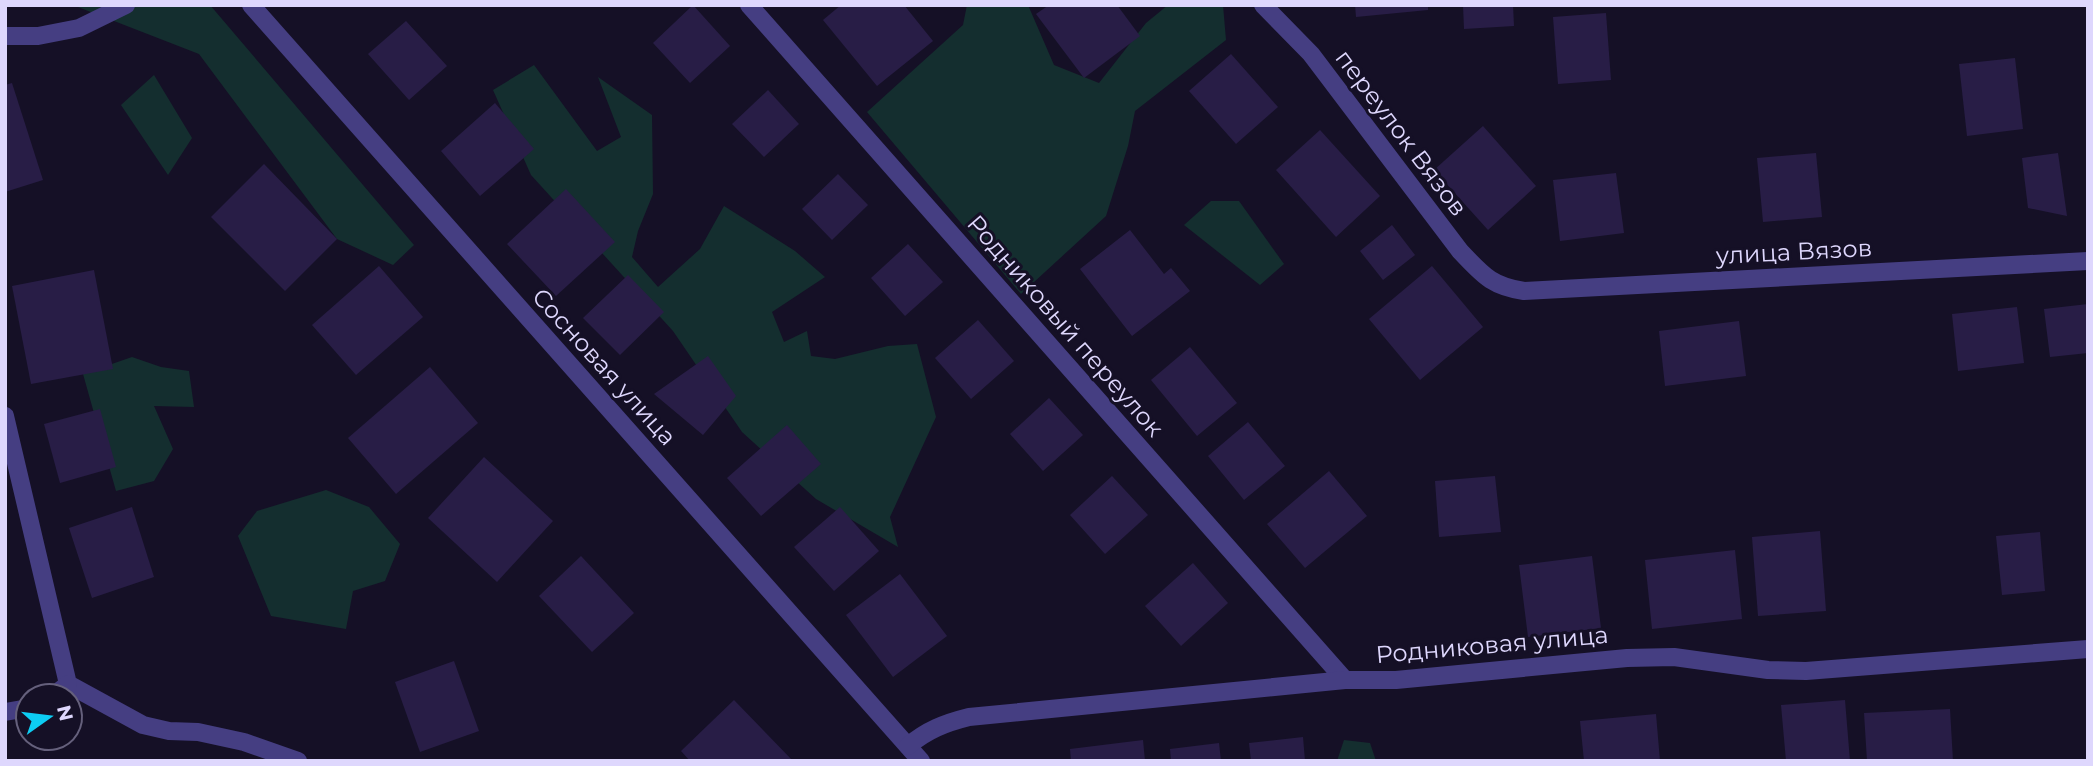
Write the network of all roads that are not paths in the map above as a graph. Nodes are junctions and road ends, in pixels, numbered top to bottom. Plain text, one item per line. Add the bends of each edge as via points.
1 (125, 5) edge
2 (251, 5) edge
3 (749, 5) edge
4 (1264, 5) edge
5 (5, 36) edge
6 (2088, 261) edge
7 (1503, 288) joint
8 (5, 416) edge
9 (2088, 649) edge
10 (1345, 680) junction
11 (68, 682) edge
12 (84, 693) edge
13 (908, 746) junction
14 (298, 761) edge
15 (921, 761) edge

1 - 5 street via 79,28 38,36
2 - 13 street, Сосновая улица
3 - 10 street, Родниковый переулок
4 - 7 street, переулок Вязов via 1311,54 1460,251
6 - 7 street, улица Вязов via 1524,291
8 - 11 street
9 - 10 street, Родниковая улица via 1806,671 1674,657 1396,680
10 - 13 street, Родниковая улица via 969,717 944,723
12 - 14 street via 143,725 244,742
13 - 15 street, Сосновая улица

